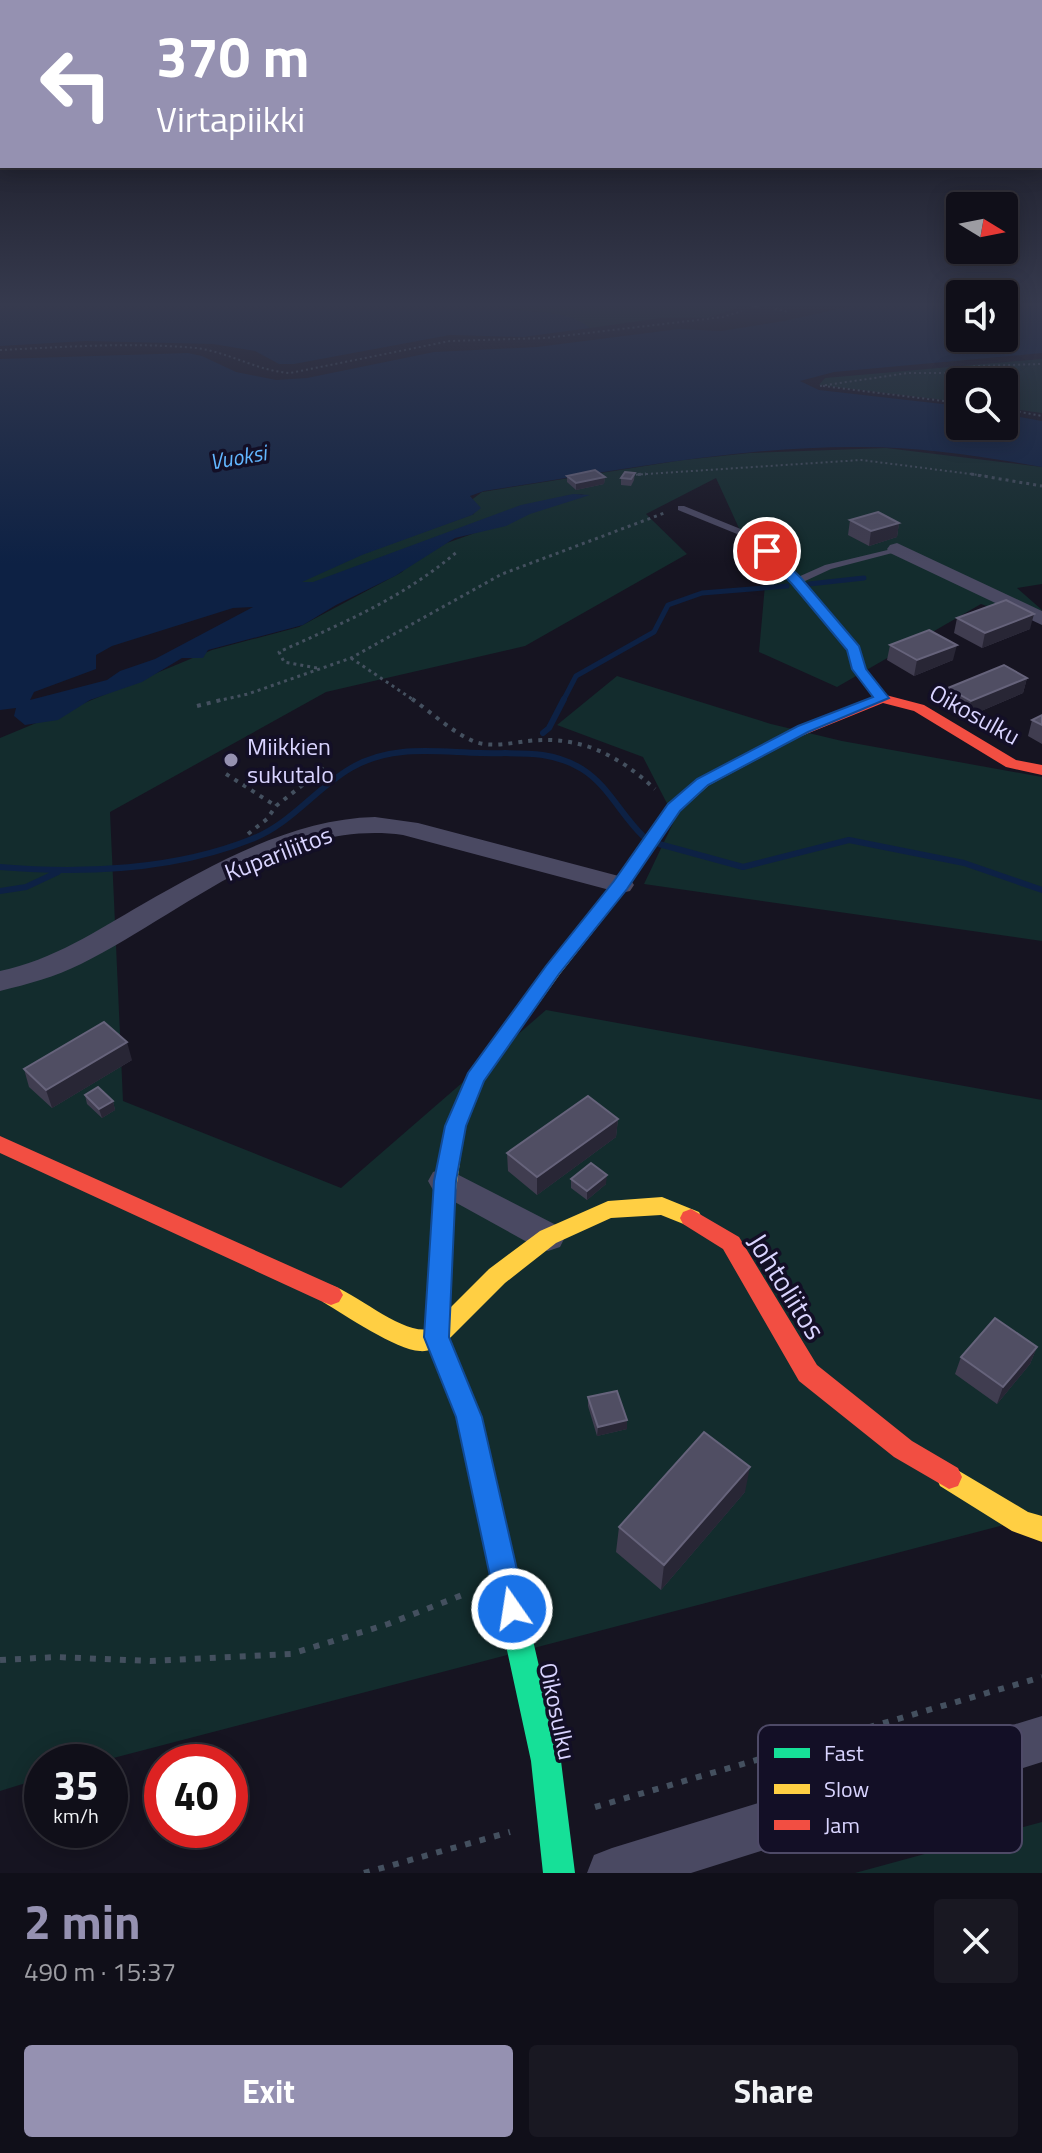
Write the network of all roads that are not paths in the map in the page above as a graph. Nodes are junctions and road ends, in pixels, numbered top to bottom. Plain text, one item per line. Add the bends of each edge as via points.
1 (681, 508) road end
2 (897, 549) joint
3 (797, 581) junction
4 (1042, 619) edge
5 (882, 698) junction
6 (1042, 770) edge
7 (621, 885) junction
8 (0, 981) edge
9 (0, 1144) edge
10 (445, 1181) junction
11 (548, 1237) junction
12 (436, 1337) junction
13 (1042, 1529) edge
14 (1042, 1739) edge
15 (1022, 1745) edge
16 (758, 1828) edge
17 (559, 1873) edge
18 (612, 1873) edge

1 - 3 lane via 745,534
2 - 3 lane
2 - 4 street
3 - 5 lane via 854,649 859,669
5 - 6 street, Oikosulku via 919,708 1011,764
5 - 7 street, Oikosulku via 803,729 703,782 674,808
7 - 8 street, Kupariliitos via 417,831 349,826 224,873 78,957
7 - 10 street, Oikosulku via 475,1078 455,1126
9 - 12 street via 353,1305 392,1330 420,1341
10 - 11 street
10 - 12 street, Oikosulku
11 - 12 street, Johtoliitos via 497,1276
11 - 13 street, Johtoliitos via 608,1210 662,1206 697,1221 731,1243 808,1373 903,1449 1021,1522
12 - 17 street, Oikosulku via 469,1417 546,1761
14 - 15 street
16 - 18 street

